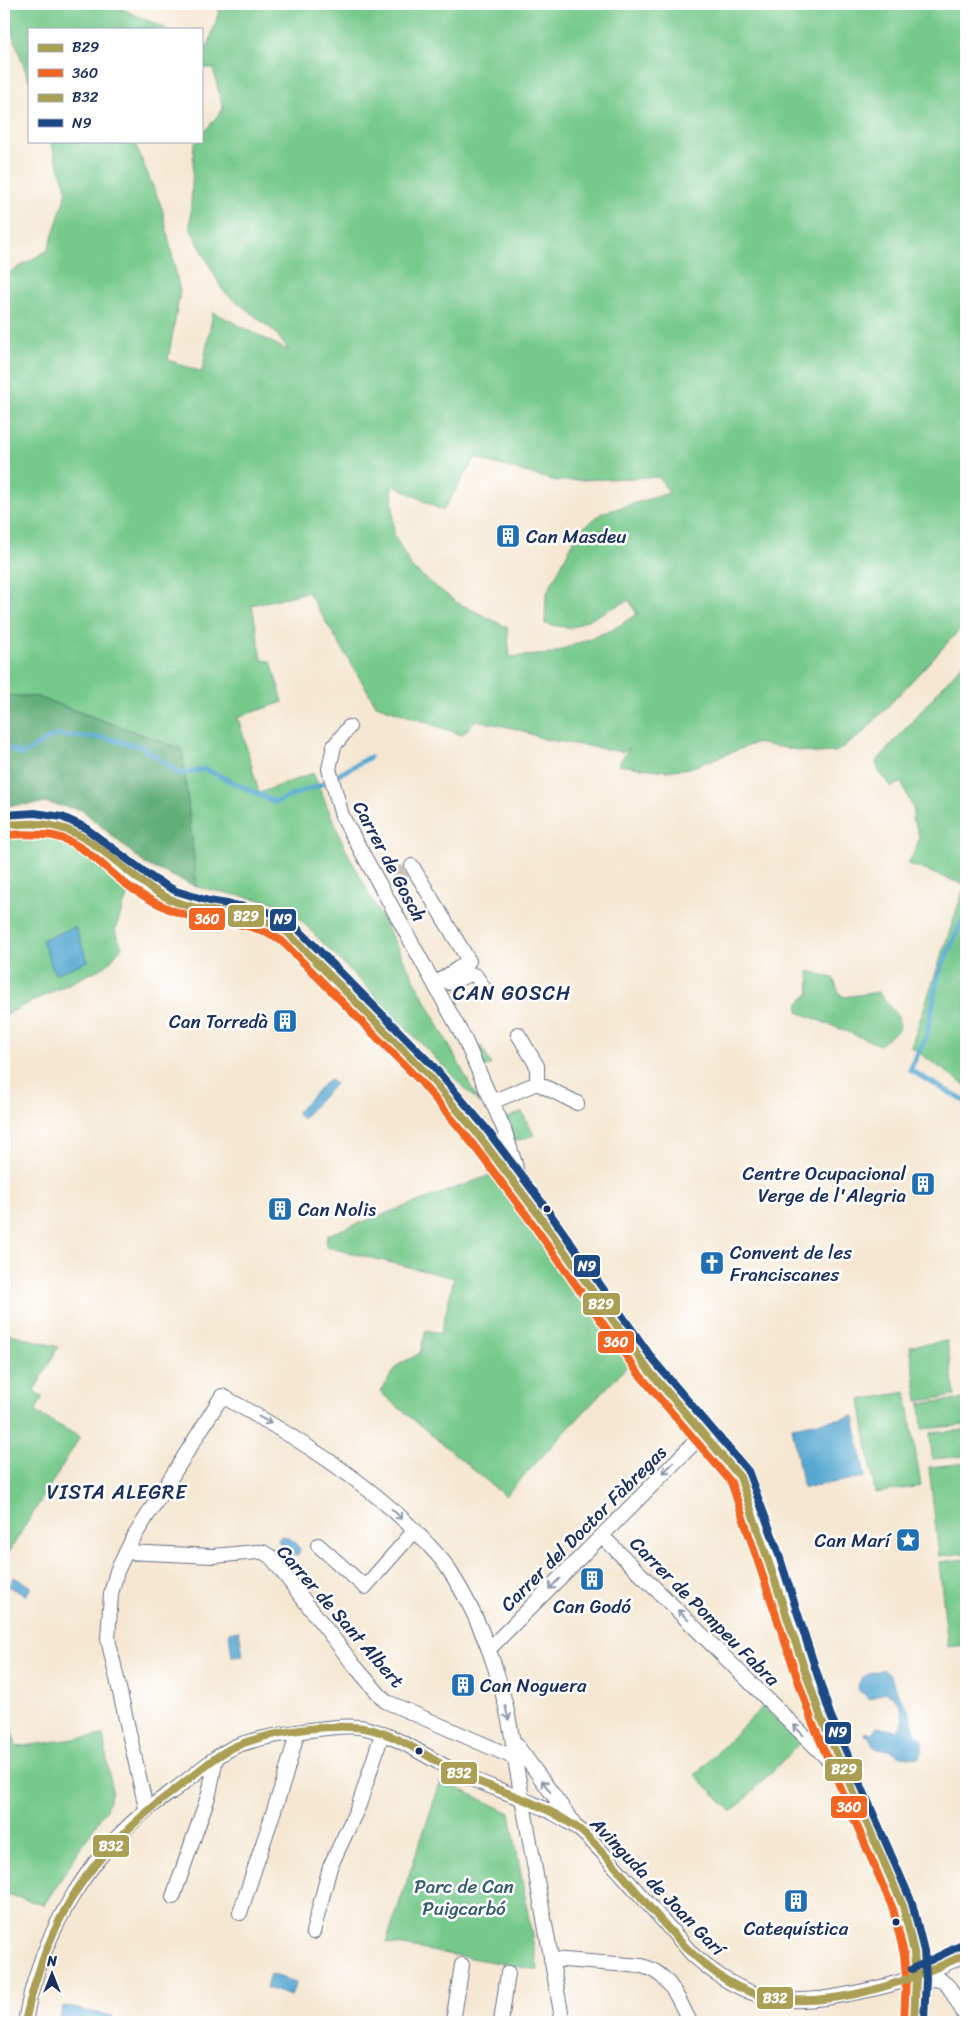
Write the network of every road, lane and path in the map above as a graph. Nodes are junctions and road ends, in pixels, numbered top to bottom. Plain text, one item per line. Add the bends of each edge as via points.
1 (349, 727) dead end
2 (4, 825) edge
3 (412, 866) dead end
4 (437, 987) junction
5 (487, 993) dead end
6 (518, 1034) dead end
7 (537, 1083) junction
8 (492, 1102) junction
9 (577, 1103) dead end
10 (520, 1192) junction
11 (703, 1434) junction
12 (415, 1530) junction
13 (602, 1536) junction
14 (318, 1545) dead end
15 (126, 1552) junction
16 (490, 1648) junction
17 (297, 1734) junction
18 (382, 1734) junction
19 (514, 1742) junction
20 (216, 1758) junction
21 (515, 1758) junction
22 (846, 1776) junction
23 (522, 1800) junction
24 (146, 1808) junction
25 (575, 1825) junction
26 (172, 1897) dead end
27 (240, 1913) dead end
28 (313, 1932) dead end
29 (966, 1954) edge
30 (551, 1959) junction
31 (462, 1965) dead end
32 (508, 1973) dead end
33 (916, 1978) junction
34 (966, 2017) edge
35 (25, 2022) edge
36 (453, 2022) edge
37 (501, 2022) edge
38 (560, 2022) edge
39 (690, 2022) edge
40 (914, 2022) edge

1 - 4 street, Carrer de Gosch via 334,746 329,769 342,816
2 - 10 street via 33,822 61,826 88,840 133,876 170,899 209,912 264,918 279,926 427,1074 476,1132
3 - 4 street, Carrer de Gosch via 469,961
4 - 5 street via 470,974 476,976
4 - 8 street, Carrer de Gosch
6 - 7 street via 536,1066
7 - 8 street
7 - 9 street
8 - 10 street, Carrer de Gosch via 507,1138
10 - 11 street via 646,1367
11 -> 13 street, Carrer del Doctor Fàbregas
11 - 22 street via 740,1477 821,1718
12 - 14 street via 365,1587
15 -> 12 street via 222,1396 277,1426 385,1502
12 - 16 street via 449,1569
13 -> 16 street, Carrer del Doctor Fàbregas
22 -> 13 street, Carrer de Pompeu Fabra
15 - 21 street, Carrer de Sant Albert via 212,1556 264,1552 385,1701
15 - 24 street via 111,1594 108,1639
16 -> 19 street
17 - 18 street, Avinguda de Joan Garí via 348,1726
17 - 20 street, Avinguda de Joan Garí via 237,1746
17 - 27 street
18 - 23 street, Avinguda de Joan Garí
18 - 28 street via 359,1805 330,1867
19 - 21 street
25 -> 19 street, Avinguda de Joan Garí
20 - 24 street, Avinguda de Joan Garí
20 - 26 street via 209,1794
21 - 23 street
22 - 33 street via 904,1906
23 - 25 street, Avinguda de Joan Garí
23 - 30 street
24 - 35 street, Avinguda de Joan Garí via 110,1844 76,1892 48,1942
25 - 33 street, Avinguda de Joan Garí via 692,1954 742,1988 776,1999 809,2001
29 - 33 street
30 - 38 street
30 - 39 street via 655,1969 671,1987
31 - 36 street
32 - 37 street
33 - 34 street via 941,1980 949,1987
33 - 40 street

